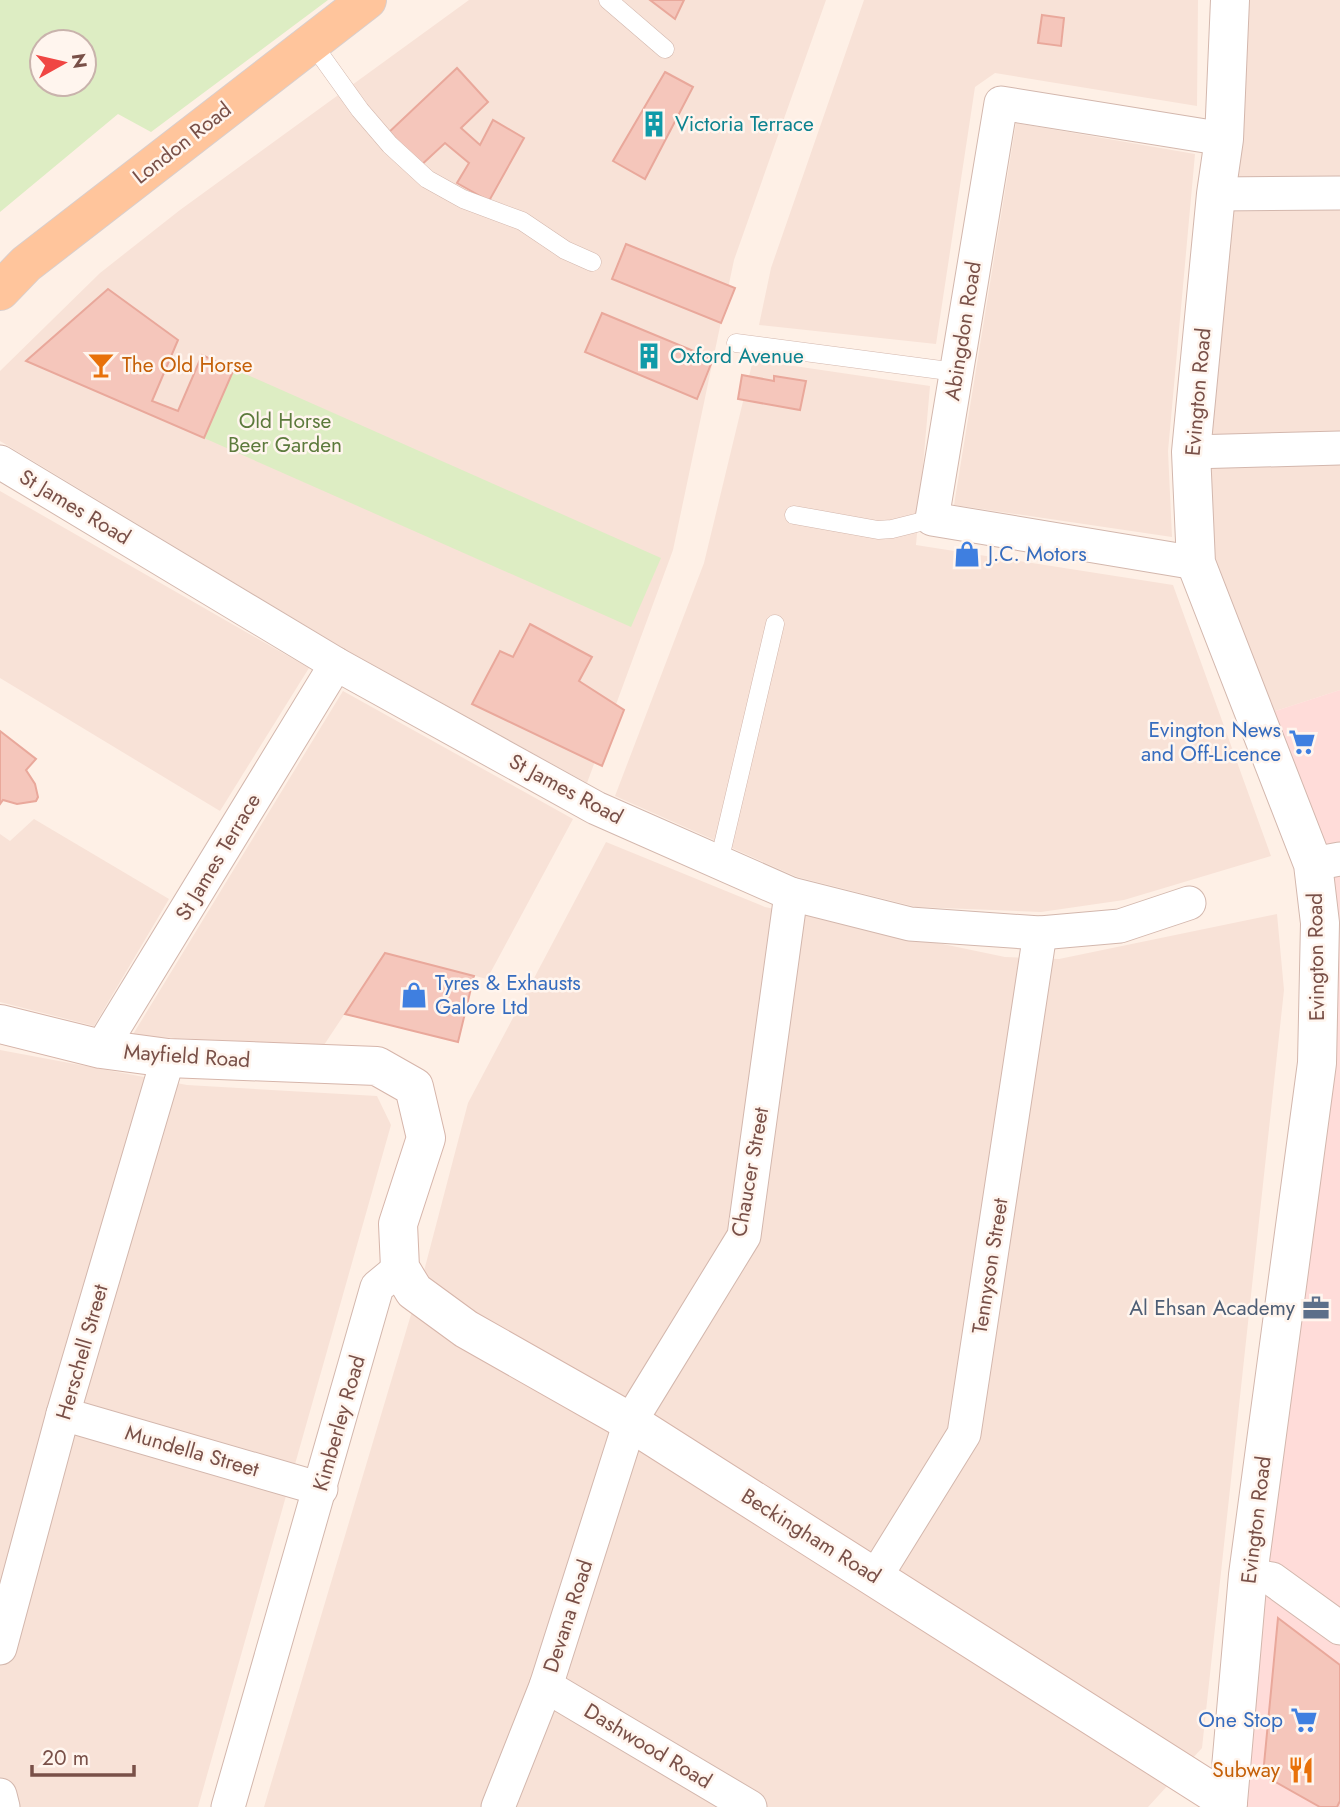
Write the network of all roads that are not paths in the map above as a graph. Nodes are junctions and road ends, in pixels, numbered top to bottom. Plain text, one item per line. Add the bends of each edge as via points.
1 (367, 0) edge
2 (608, 0) edge
3 (1230, 0) edge
4 (312, 43) junction
5 (665, 49) dead end
6 (1224, 138) junction
7 (1340, 193) edge
8 (1216, 194) junction
9 (592, 262) dead end
10 (0, 291) edge
11 (736, 342) dead end
12 (956, 372) junction
13 (1340, 448) edge
14 (1191, 452) junction
15 (0, 462) edge
16 (794, 515) dead end
17 (932, 519) junction
18 (1196, 564) junction
19 (775, 624) dead end
20 (336, 664) junction
21 (719, 862) junction
22 (1326, 862) edge
23 (791, 894) junction
24 (1189, 903) dead end
25 (1040, 933) junction
26 (0, 1024) edge
27 (101, 1049) junction
28 (168, 1058) junction
29 (400, 1268) junction
30 (63, 1414) junction
31 (630, 1422) junction
32 (321, 1489) junction
33 (1248, 1575) junction
34 (876, 1576) junction
35 (1340, 1628) edge
36 (0, 1648) edge
37 (546, 1686) junction
38 (0, 1795) edge
39 (1235, 1805) edge
40 (3, 1807) edge
41 (228, 1807) edge
42 (498, 1807) edge
43 (750, 1807) edge

1 - 4 main road, London Road
2 - 5 lane
3 - 6 street, Evington Road
4 - 9 lane via 368,119 426,179 463,200 522,221
4 - 10 main road, London Road via 26,264
6 - 8 street, Evington Road
6 - 12 street, Abingdon Road via 1001,103
7 - 8 street
8 - 14 street, Evington Road
11 - 12 lane
12 - 17 street, Abingdon Road
13 - 14 street
14 - 18 street, Evington Road
15 - 20 street, St James Road
16 - 17 lane via 878,530
17 - 18 street
18 - 22 street, Evington Road
19 - 21 lane
20 - 21 street, St James Road via 596,808
20 - 27 street, St James Terrace
21 - 23 street, St James Road
22 - 33 street, Evington Road via 1317,1063
23 - 25 street, St James Road via 910,924
23 - 31 street, Chaucer Street via 744,1236
24 - 25 street, St James Road via 1119,926
25 - 34 street, Tennyson Street via 964,1434
26 - 27 street, Mayfield Road
27 - 28 street, Mayfield Road
28 - 29 street, Mayfield Road via 377,1066 414,1087 426,1138 398,1224
28 - 30 street, Herschell Street
29 - 31 street, Beckingham Road via 414,1291 466,1329
29 - 32 street, Kimberley Road via 377,1286
30 - 32 street, Mundella Street
30 - 36 street, Herschell Street
31 - 34 street, Beckingham Road
31 - 37 street, Devana Road
32 - 41 street, Kimberley Road
33 - 35 street via 1272,1579
33 - 39 street, Evington Road
34 - 39 street, Beckingham Road
37 - 42 street, Devana Road
37 - 43 street, Dashwood Road
38 - 40 street

